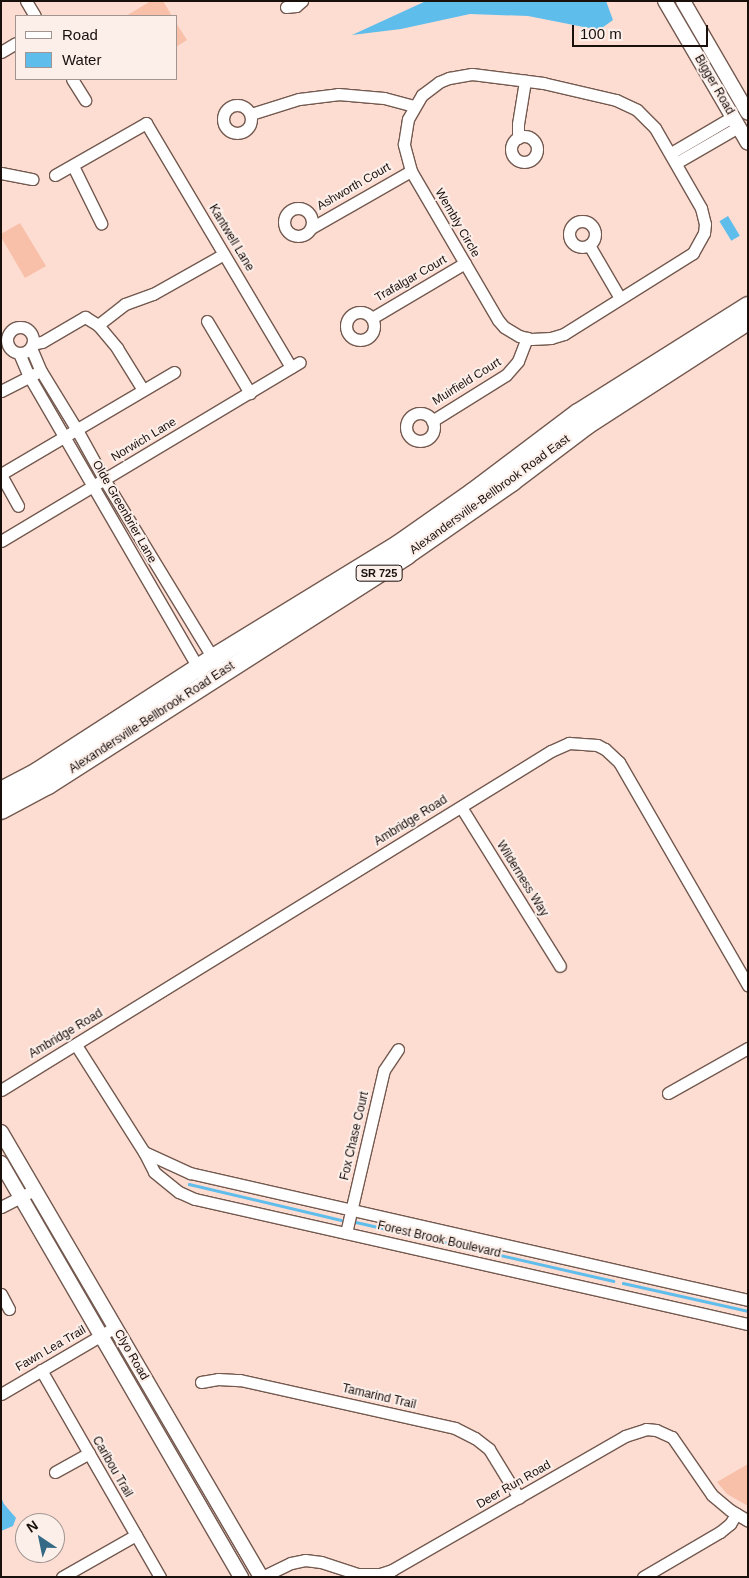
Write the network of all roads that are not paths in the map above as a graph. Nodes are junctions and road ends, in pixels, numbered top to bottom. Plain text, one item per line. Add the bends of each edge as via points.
1 (26, 1) edge
2 (302, 1) edge
3 (665, 1) edge
4 (683, 1) edge
5 (286, 7) dead end
6 (34, 15) edge
7 (15, 44) edge
8 (1, 52) edge
9 (73, 80) edge
10 (525, 81) junction
11 (84, 100) dead end
12 (413, 106) junction
13 (251, 114) dead end
14 (748, 114) edge
15 (735, 122) junction
16 (518, 138) dead end
17 (748, 143) edge
18 (673, 158) junction
19 (73, 166) junction
20 (411, 171) junction
21 (1, 174) edge
22 (55, 176) dead end
23 (32, 179) dead end
24 (101, 223) dead end
25 (311, 228) dead end
26 (589, 245) dead end
27 (224, 254) junction
28 (465, 263) junction
29 (620, 298) junction
30 (748, 306) edge
31 (372, 318) dead end
32 (207, 321) dead end
33 (748, 321) edge
34 (98, 325) junction
35 (527, 338) junction
36 (32, 346) junction
37 (20, 353) junction
38 (296, 364) joint
39 (42, 371) junction
40 (174, 372) dead end
41 (29, 376) junction
42 (142, 390) junction
43 (1, 391) edge
44 (250, 393) junction
45 (432, 421) dead end
46 (77, 430) junction
47 (65, 437) junction
48 (544, 447) junction
49 (1, 475) edge
50 (104, 479) junction
51 (92, 486) junction
52 (18, 506) dead end
53 (1, 541) edge
54 (403, 550) junction
55 (213, 658) junction
56 (222, 673) junction
57 (202, 676) junction
58 (1, 791) edge
59 (461, 806) junction
60 (1, 810) edge
61 (560, 966) dead end
62 (748, 985) edge
63 (76, 1045) junction
64 (748, 1048) edge
65 (398, 1050) dead end
66 (1, 1090) edge
67 (668, 1093) dead end
68 (1, 1132) edge
69 (144, 1152) junction
70 (1, 1163) edge
71 (34, 1190) junction
72 (22, 1197) junction
73 (1, 1208) edge
74 (352, 1210) junction
75 (346, 1233) junction
76 (1, 1294) edge
77 (748, 1300) edge
78 (9, 1309) dead end
79 (748, 1324) edge
80 (115, 1327) junction
81 (102, 1336) junction
82 (41, 1370) junction
83 (201, 1382) dead end
84 (1, 1394) edge
85 (89, 1453) junction
86 (55, 1472) dead end
87 (519, 1498) junction
88 (736, 1514) junction
89 (748, 1521) edge
90 (136, 1535) junction
91 (62, 1577) edge
92 (160, 1577) edge
93 (241, 1577) edge
94 (261, 1577) edge
95 (644, 1577) edge

1 - 6 street
2 - 5 street via 296,6
3 - 15 street, Bigger Road
4 - 14 street, Bigger Road
7 - 8 street
9 - 11 street
10 - 12 street, Wembly Circle via 460,75 430,88
10 - 16 street
10 - 18 street, Wembly Circle via 627,104 646,117
12 - 13 street via 384,98 338,94 300,99
12 - 20 street, Wembly Circle via 404,144
14 - 15 street
15 - 17 street, Bigger Road
15 - 18 street
18 - 29 street, Wembly Circle via 704,216 700,244 687,258
19 - 22 street
19 - 24 street
19 - 27 street, Kantwell Lane via 146,124
20 - 25 street, Ashworth Court
20 - 28 street, Wembly Circle
21 - 23 street
26 - 29 street
27 - 34 street via 153,294 125,304
27 - 38 street, Kantwell Lane
28 - 31 street, Trafalgar Court
28 - 35 street, Wembly Circle via 498,320 512,332
29 - 35 street, Wembly Circle via 564,334
30 - 48 main road, Alexandersville-Bellbrook Road East / SR 725 via 620,384
32 - 44 street
33 - 48 main road, Alexandersville-Bellbrook Road East / SR 725
34 - 36 street via 81,317
34 - 42 street via 117,348
35 - 45 street, Muirfield Court via 518,361 506,375
36 - 37 street
36 - 37 street, Olde Greenbrier Lane via 32,336 27,329 15,329 9,334 8,343 12,350
36 - 39 street, Olde Greenbrier Lane
37 - 41 street, Olde Greenbrier Lane
38 - 44 street, Norwich Lane
39 - 41 street
39 - 46 street, Olde Greenbrier Lane
40 - 42 street
41 - 43 street
41 - 47 street, Olde Greenbrier Lane
42 - 46 street
44 - 50 street, Norwich Lane
46 - 47 street
46 - 50 street, Olde Greenbrier Lane
47 - 49 street
47 - 51 street, Olde Greenbrier Lane
48 - 54 main road, Alexandersville-Bellbrook Road East / SR 725 via 512,482
49 - 52 street
50 - 51 street, Norwich Lane
50 - 55 street, Olde Greenbrier Lane
51 - 53 street, Norwich Lane
51 - 57 street, Olde Greenbrier Lane
54 - 55 main road, Alexandersville-Bellbrook Road East / SR 725
54 - 56 main road, Alexandersville-Bellbrook Road East / SR 725
55 - 56 street, Olde Greenbrier Lane
55 - 57 main road, Alexandersville-Bellbrook Road East / SR 725
56 - 57 main road, Alexandersville-Bellbrook Road East / SR 725
57 - 58 main road, Alexandersville-Bellbrook Road East / SR 725
57 - 60 main road, Alexandersville-Bellbrook Road East / SR 725 via 48,785
59 - 61 street, Wilderness Way
59 - 62 street, Ambridge Road via 560,746 578,742 605,750 619,762
59 - 63 street, Ambridge Road
63 - 66 street, Ambridge Road
63 - 69 street, Forest Brook Boulevard
64 - 67 street
65 - 74 street, Fox Chase Court via 384,1070
68 - 71 street, Clyo Road
69 - 74 street, Forest Brook Boulevard via 190,1173
69 - 75 street, Forest Brook Boulevard via 158,1177 195,1199
70 - 72 street, Clyo Road
71 - 72 street
71 - 80 street, Clyo Road
72 - 73 street
72 - 81 street, Clyo Road
74 - 75 street, Fox Chase Court
74 - 77 street, Forest Brook Boulevard
75 - 79 street, Forest Brook Boulevard
76 - 78 street
80 - 81 street, Fawn Lea Trail
80 - 94 street, Clyo Road
81 - 82 street, Fawn Lea Trail
81 - 93 street, Clyo Road
82 - 84 street, Fawn Lea Trail
82 - 85 street, Caribou Trail
83 - 87 street, Tamarind Trail via 218,1378 240,1380 455,1428 489,1449
85 - 86 street
85 - 90 street, Caribou Trail
87 - 88 street, Deer Run Road via 626,1436 656,1430 672,1437 712,1496
87 - 94 street, Deer Run Road via 400,1567 380,1574 359,1574 305,1560
88 - 89 street, Deer Run Road
88 - 95 street via 720,1532
90 - 91 street
90 - 92 street, Caribou Trail

